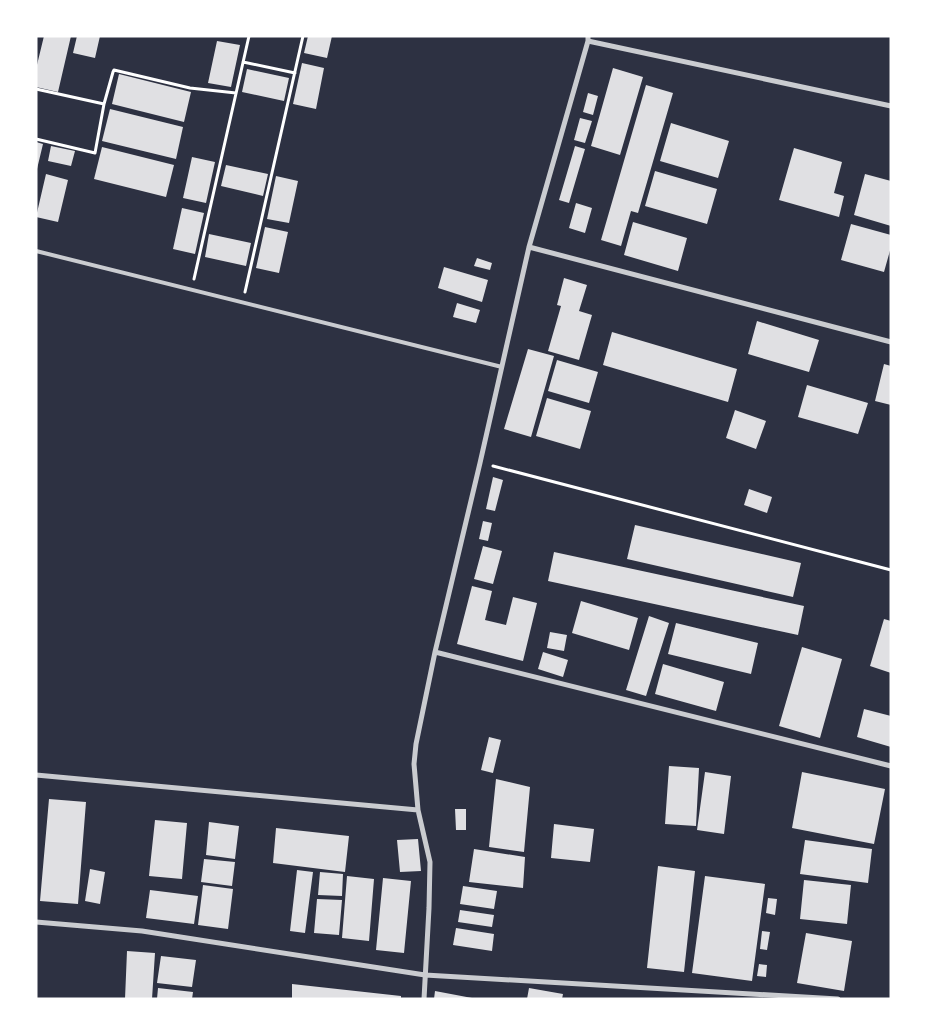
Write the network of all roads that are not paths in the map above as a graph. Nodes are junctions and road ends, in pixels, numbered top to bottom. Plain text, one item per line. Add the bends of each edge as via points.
1 (588, 39) edge
2 (891, 106) edge
3 (529, 247) junction
4 (36, 251) edge
5 (891, 342) edge
6 (502, 366) junction
7 (435, 652) junction
8 (891, 766) edge
9 (36, 775) edge
10 (418, 810) junction
11 (36, 922) edge
12 (425, 975) junction
13 (424, 999) edge
14 (838, 999) edge

1 - 2 street
1 - 3 street
3 - 5 street
3 - 6 street
4 - 6 lane
6 - 7 street
7 - 8 street
7 - 10 street via 416,744 414,764
9 - 10 street
10 - 12 street via 430,862
11 - 12 street via 142,931
12 - 13 street
12 - 14 street

